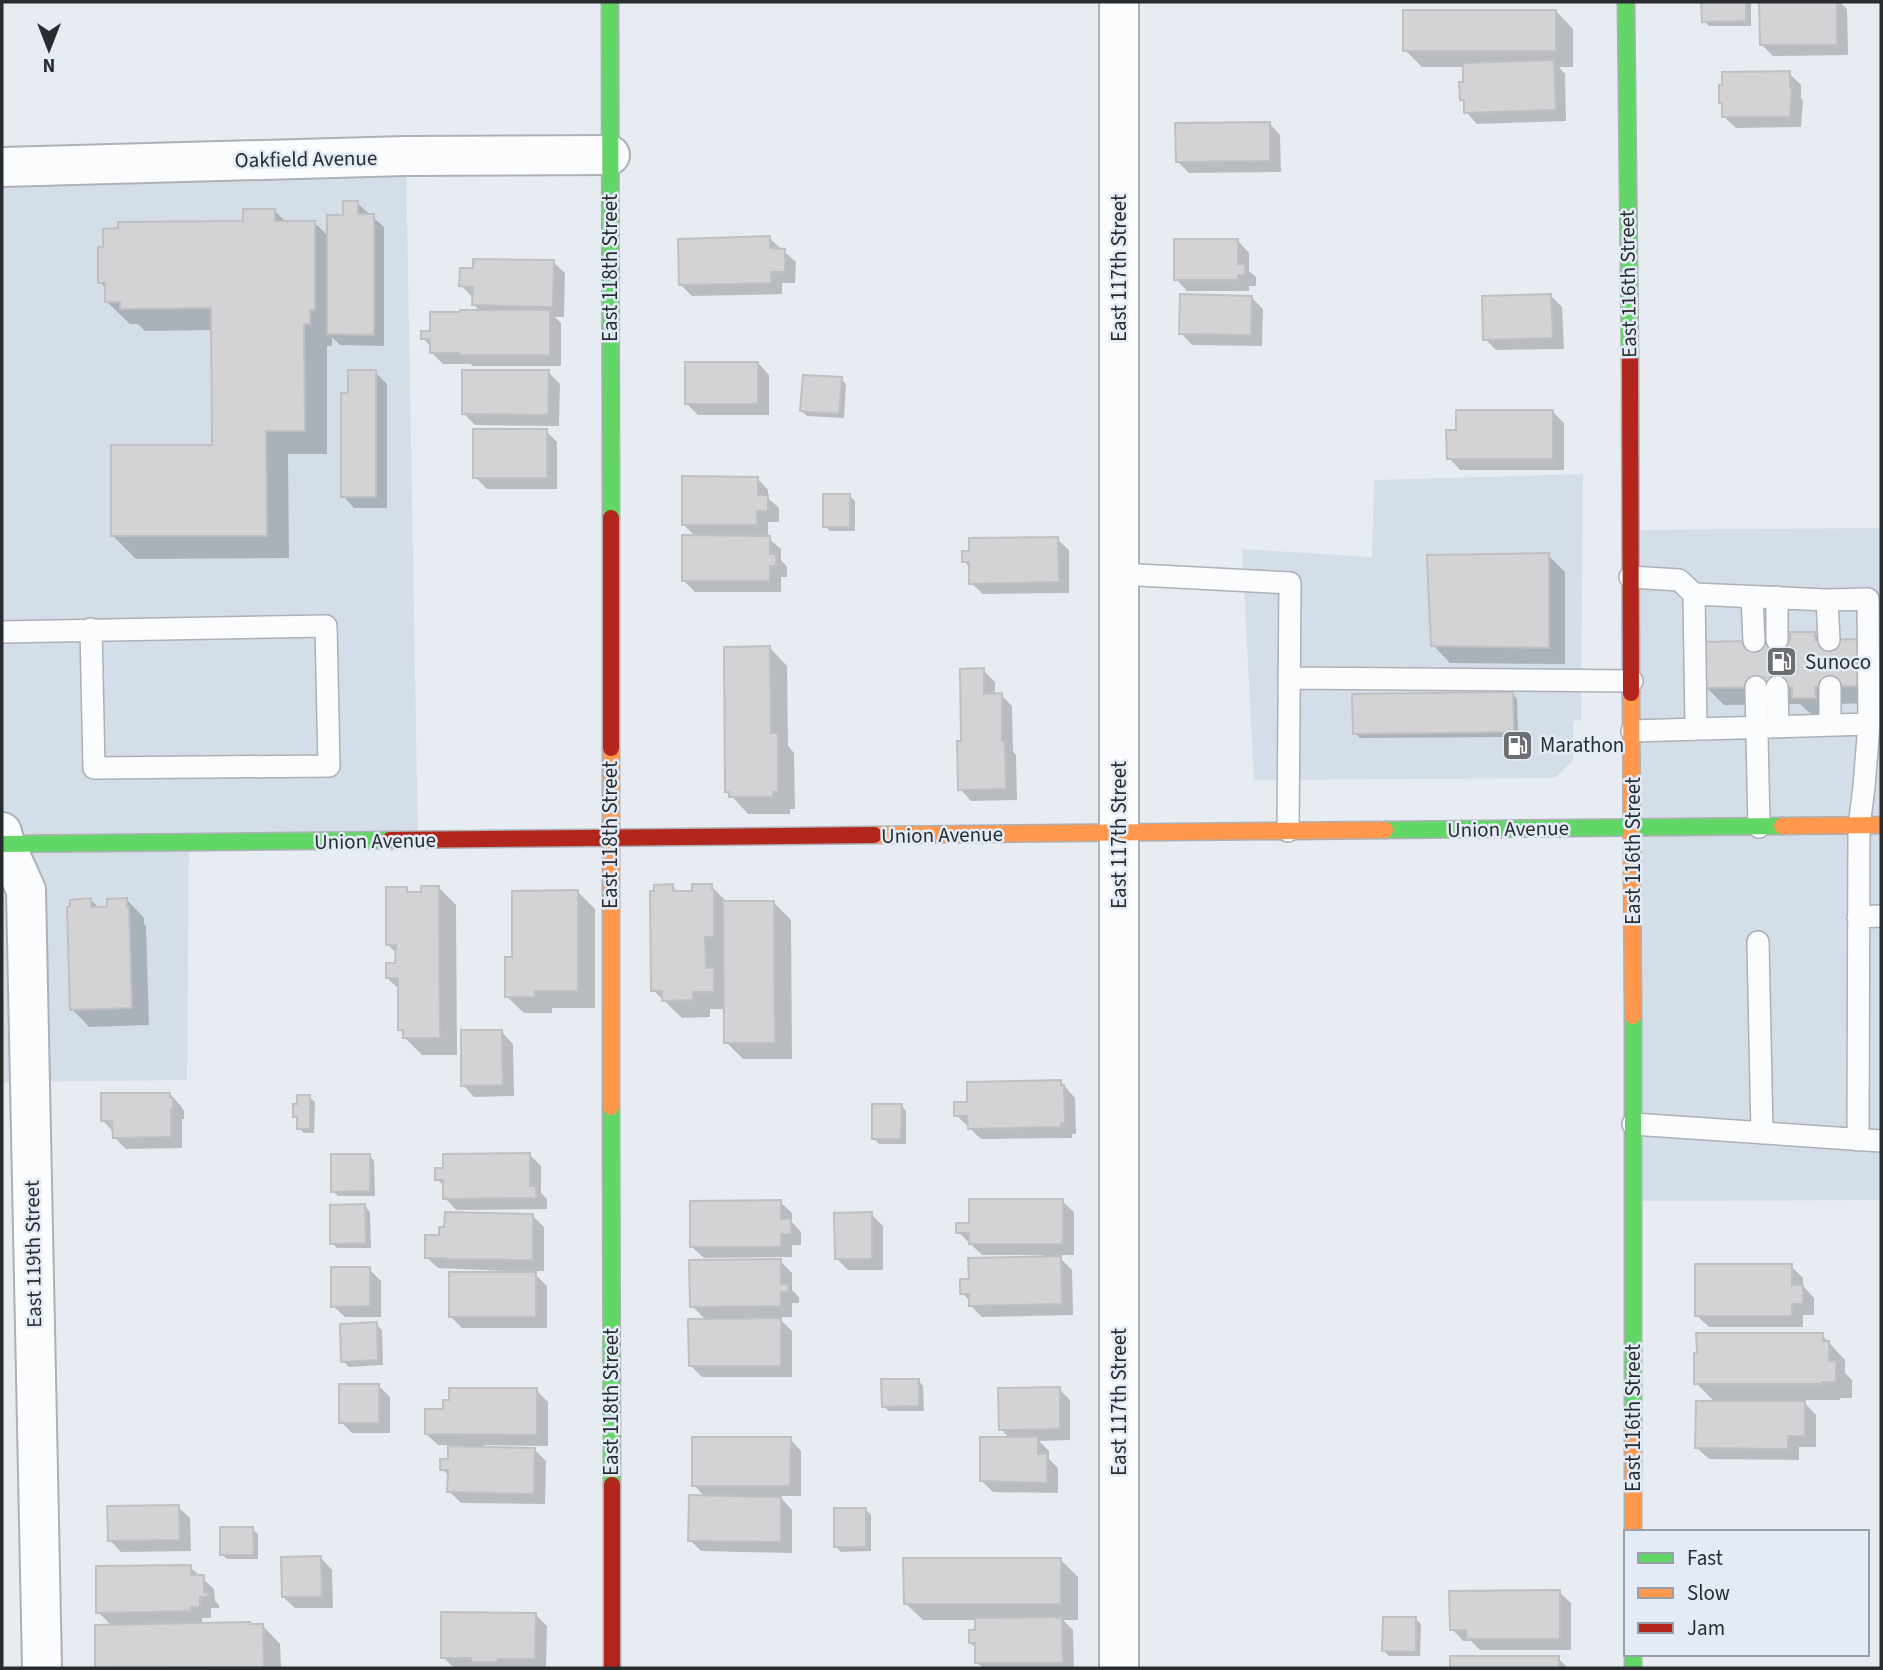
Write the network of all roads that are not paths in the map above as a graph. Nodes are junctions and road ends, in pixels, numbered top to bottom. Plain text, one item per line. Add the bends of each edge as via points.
1 (610, 2) edge
2 (1119, 2) edge
3 (1626, 2) edge
4 (610, 155) junction
5 (2, 167) edge
6 (1119, 574) junction
7 (1630, 577) junction
8 (1694, 594) junction
9 (1752, 597) junction
10 (1777, 597) junction
11 (1827, 600) junction
12 (91, 629) junction
13 (2, 632) edge
14 (1777, 640) dead end
15 (1829, 640) dead end
16 (1754, 641) dead end
17 (1289, 678) junction
18 (1632, 681) junction
19 (1830, 687) dead end
20 (1830, 724) junction
21 (1869, 724) junction
22 (1778, 726) junction
23 (1756, 727) junction
24 (1696, 729) junction
25 (1632, 731) junction
26 (1858, 825) junction
27 (1881, 825) edge
28 (1759, 827) junction
29 (1633, 828) junction
30 (1288, 831) junction
31 (1119, 833) junction
32 (610, 838) junction
33 (3, 840) edge
34 (1881, 916) edge
35 (1858, 917) junction
36 (1758, 942) dead end
37 (1633, 1124) junction
38 (1762, 1133) junction
39 (1858, 1140) junction
40 (1881, 1141) edge
41 (1633, 1530) edge
42 (42, 1668) edge
43 (612, 1668) edge
44 (1119, 1668) edge

1 - 4 main road, East 118th Street
2 - 6 street, East 117th Street
3 - 7 main road, East 116th Street
4 - 5 street, Oakfield Avenue
4 - 32 main road, East 118th Street
6 - 17 lane via 1290,583
6 - 31 street, East 117th Street
7 - 8 lane via 1679,580
7 - 18 main road, East 116th Street
8 - 9 lane
8 - 24 lane
9 - 10 lane
9 - 16 lane
10 - 11 lane
10 - 14 lane
11 - 15 lane
11 - 21 lane via 1868,599
12 - 12 lane via 326,626 329,766 94,768
12 - 13 lane
17 - 18 lane
17 - 30 lane
18 - 25 main road, East 116th Street
19 - 20 lane
20 - 21 lane
20 - 22 lane
21 - 26 lane
22 - 23 lane
22 - 23 lane via 1767,687
23 - 24 lane
23 - 28 lane
24 - 25 lane
25 - 29 main road, East 116th Street
26 - 27 main road, Union Avenue
26 - 28 main road, Union Avenue
26 - 35 lane
28 - 29 main road, Union Avenue
29 - 30 main road, Union Avenue
29 - 37 main road, East 116th Street
30 - 31 main road, Union Avenue
31 - 32 main road, Union Avenue
31 - 44 street, East 117th Street
32 - 33 main road, Union Avenue
32 - 43 main road, East 118th Street
33 - 42 street, East 119th Street via 26,890
34 - 35 lane
35 - 39 lane
36 - 38 lane
37 - 38 lane
37 - 41 main road, East 116th Street
38 - 39 lane
39 - 40 lane

